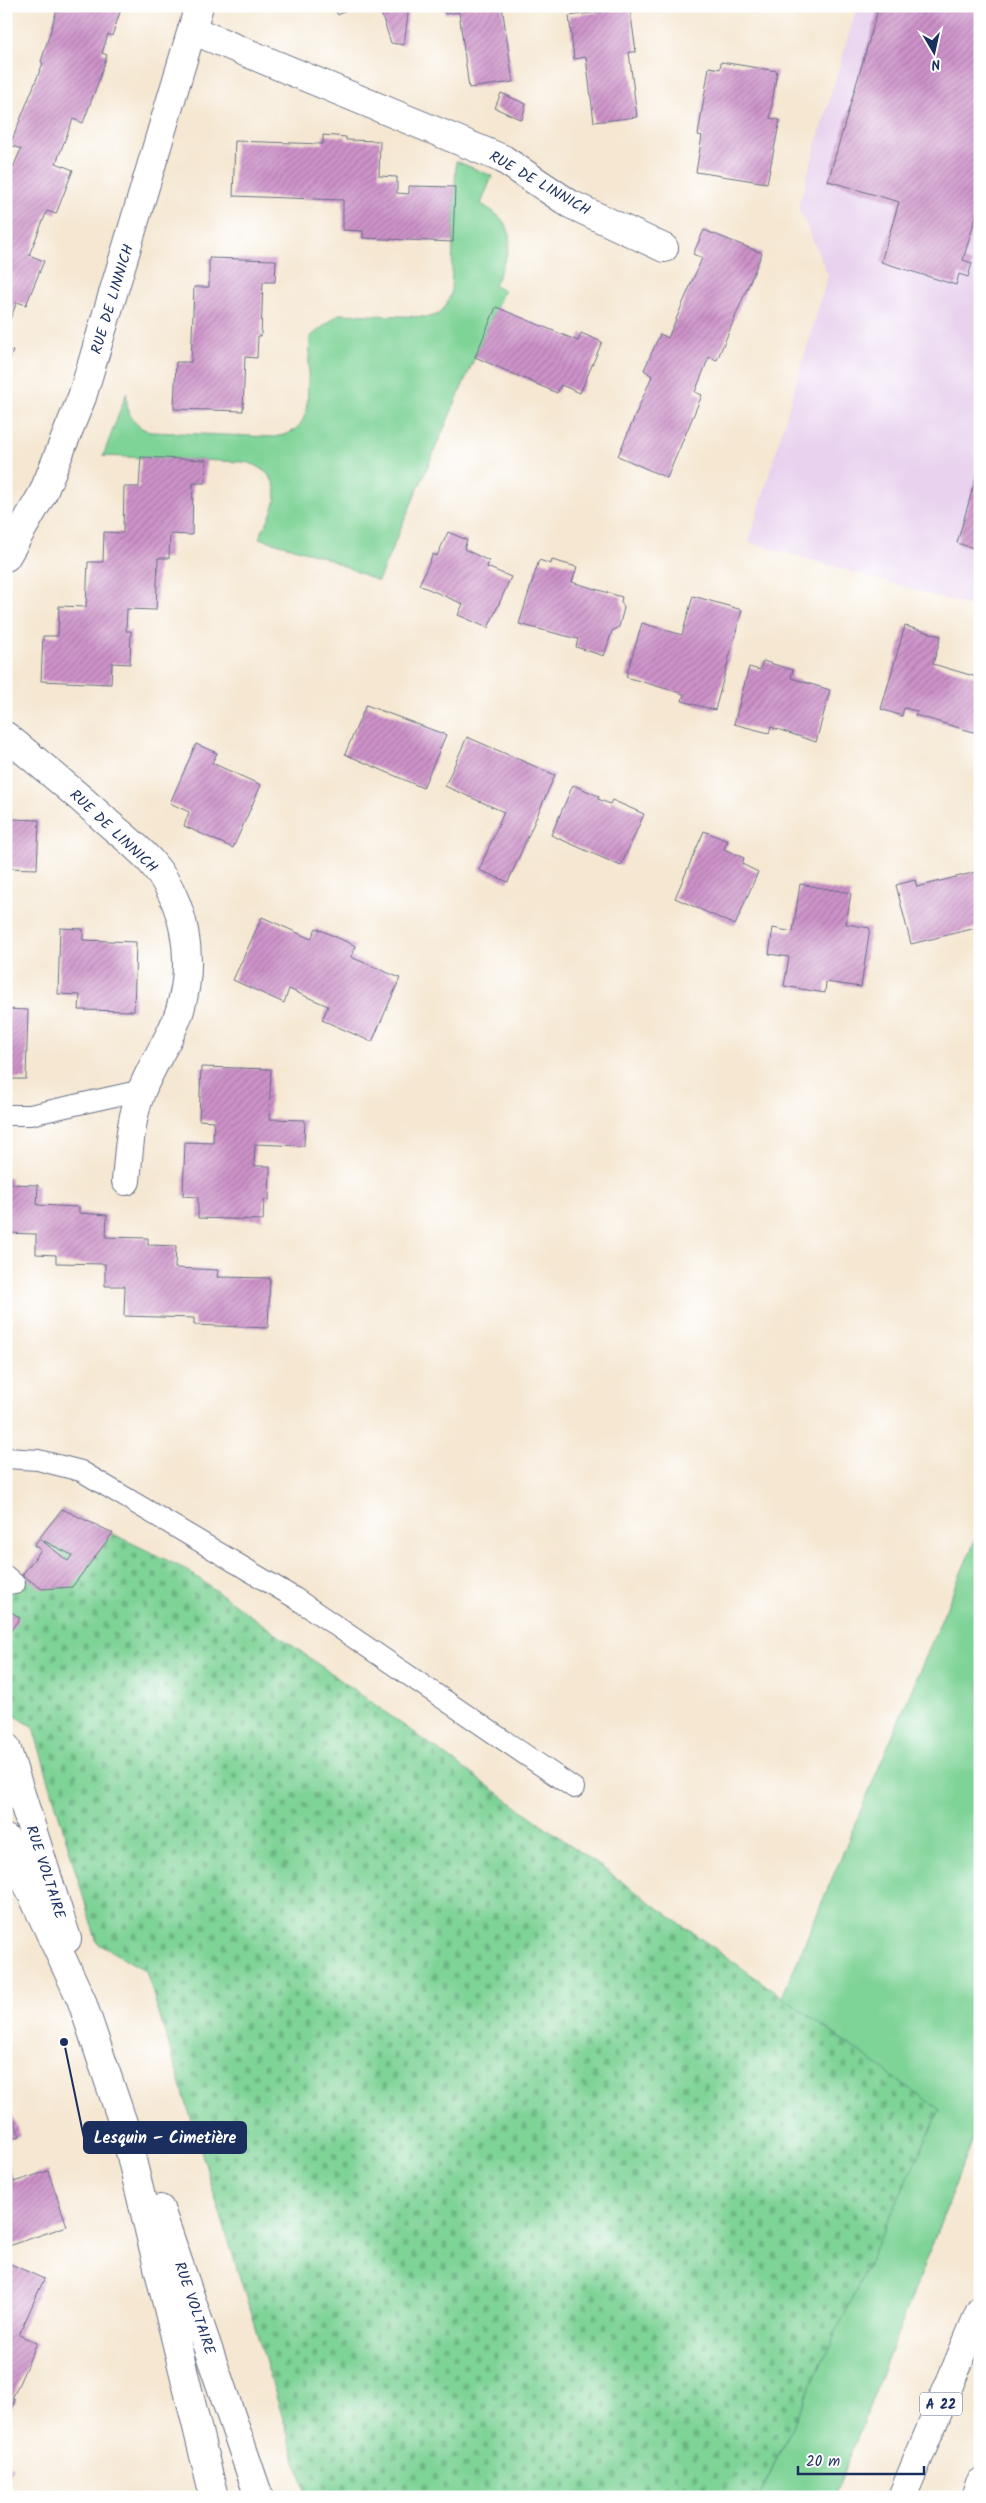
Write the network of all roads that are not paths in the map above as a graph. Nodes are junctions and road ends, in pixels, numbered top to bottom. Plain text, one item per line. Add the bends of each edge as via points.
1 (196, 18) edge
2 (664, 248) dead end
3 (6, 557) edge
4 (6, 736) edge
5 (142, 1090) junction
6 (6, 1115) edge
7 (126, 1181) dead end
8 (6, 1458) edge
9 (6, 1747) edge
10 (574, 1788) dead end
11 (6, 1839) edge
12 (81, 1999) junction
13 (123, 2123) junction
14 (980, 2311) edge
15 (980, 2483) edge
16 (214, 2497) edge
17 (260, 2497) edge
18 (902, 2497) edge
19 (975, 2497) edge

1 - 2 main road, RUE DE LINNICH via 503,159 570,204
1 - 3 main road, RUE DE LINNICH via 82,397 43,493
4 - 5 main road, RUE DE LINNICH via 86,802 151,862 173,895 186,940 185,987 170,1038
5 - 6 lane via 30,1115
5 - 7 main road, RUE DE LINNICH via 130,1131
8 - 10 lane via 38,1460 81,1471 295,1598
9 - 12 main road, RUE VOLTAIRE via 64,1928
11 - 12 main road, RUE VOLTAIRE
12 - 13 main road, RUE VOLTAIRE
13 - 16 main road, RUE VOLTAIRE
13 - 17 main road, RUE VOLTAIRE via 150,2183 183,2273
14 - 18 main road, A 22
15 - 19 main road

